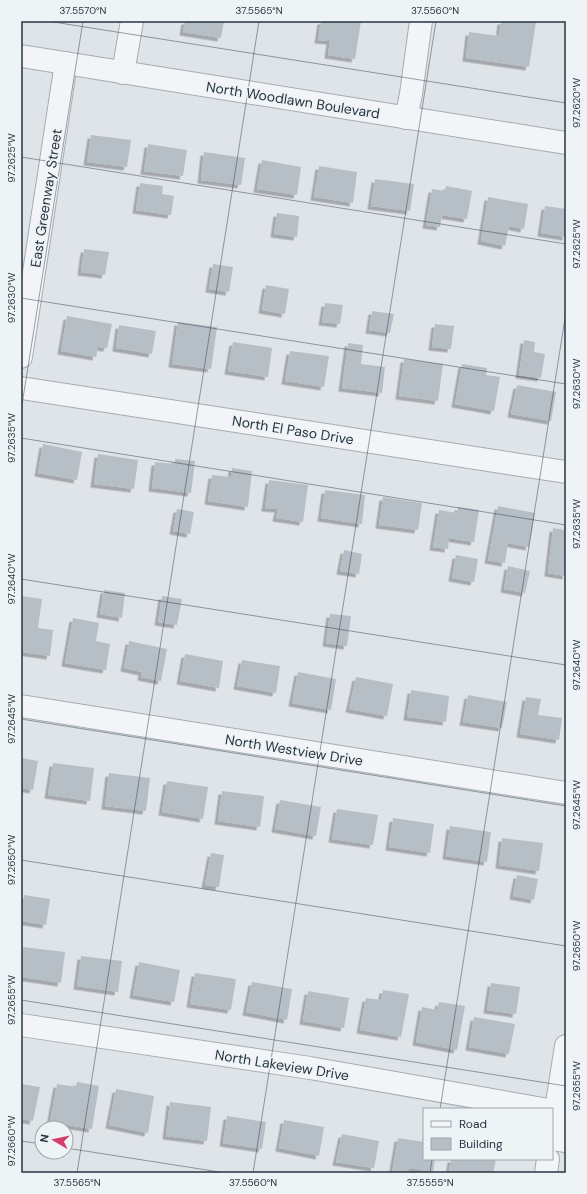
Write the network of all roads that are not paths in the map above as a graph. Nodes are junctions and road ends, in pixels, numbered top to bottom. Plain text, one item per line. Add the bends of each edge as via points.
1 (132, 21) edge
2 (420, 21) edge
3 (21, 56) edge
4 (66, 64) junction
5 (123, 73) junction
6 (406, 118) junction
7 (566, 143) edge
8 (21, 357) edge
9 (21, 388) edge
10 (566, 472) edge
11 (21, 706) edge
12 (566, 793) edge
13 (21, 1025) edge
14 (566, 1046) edge
15 (539, 1108) edge
16 (550, 1108) edge
17 (553, 1139) edge
18 (566, 1141) edge
19 (548, 1160) edge
20 (546, 1173) edge

1 - 5 street
2 - 6 street
3 - 4 street, North Woodlawn Boulevard
4 - 5 street, North Woodlawn Boulevard
4 - 8 street, East Greenway Street
5 - 6 street, North Woodlawn Boulevard
6 - 7 street, North Woodlawn Boulevard
9 - 10 street, North El Paso Drive
11 - 12 street, North Westview Drive
13 - 15 street, North Lakeview Drive via 310,1068
14 - 16 street
17 - 18 street
19 - 20 street

